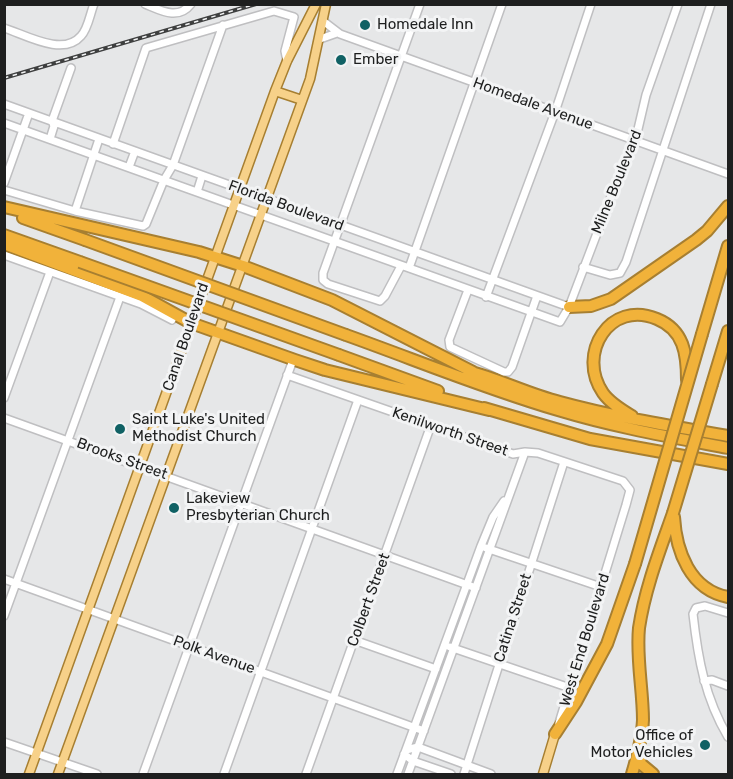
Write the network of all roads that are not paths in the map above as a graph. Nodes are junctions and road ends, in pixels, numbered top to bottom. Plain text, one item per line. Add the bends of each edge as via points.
1 (94, 4) edge
2 (145, 4) edge
3 (191, 4) edge
4 (316, 4) edge
5 (327, 4) edge
6 (420, 4) edge
7 (502, 4) edge
8 (591, 4) edge
9 (678, 4) edge
10 (711, 4) edge
11 (323, 21) junction
12 (223, 25) junction
13 (4, 28) edge
14 (337, 33) junction
15 (320, 39) junction
16 (402, 56) junction
17 (287, 61) junction
18 (71, 68) dead end
19 (476, 83) junction
20 (275, 91) junction
21 (303, 100) junction
22 (4, 105) edge
23 (555, 112) junction
24 (29, 113) junction
25 (4, 121) edge
26 (52, 121) junction
27 (23, 129) junction
28 (50, 139) junction
29 (99, 139) junction
30 (635, 142) junction
31 (113, 144) junction
32 (135, 151) junction
33 (662, 151) junction
34 (93, 154) junction
35 (173, 165) junction
36 (129, 167) junction
37 (728, 174) edge
38 (202, 176) junction
39 (164, 180) junction
40 (4, 183) edge
41 (240, 189) junction
42 (4, 190) edge
43 (197, 192) junction
44 (267, 199) junction
45 (234, 205) junction
46 (729, 206) edge
47 (4, 207) edge
48 (75, 211) junction
49 (4, 212) edge
50 (261, 216) junction
51 (340, 225) junction
52 (4, 235) edge
53 (334, 242) junction
54 (4, 244) edge
55 (729, 246) edge
56 (415, 252) junction
57 (4, 255) edge
58 (214, 257) junction
59 (243, 266) junction
60 (401, 266) junction
61 (583, 267) junction
62 (409, 268) junction
63 (50, 272) junction
64 (492, 280) junction
65 (468, 290) junction
66 (537, 296) junction
67 (120, 297) junction
68 (486, 297) junction
69 (569, 307) junction
70 (531, 313) junction
71 (172, 320) dead end
72 (560, 322) joint
73 (191, 323) junction
74 (729, 331) edge
75 (217, 332) junction
76 (371, 344) junction
77 (729, 351) edge
78 (293, 360) junction
79 (473, 372) junction
80 (287, 375) junction
81 (687, 384) junction
82 (712, 384) junction
83 (4, 398) edge
84 (358, 399) junction
85 (489, 410) junction
86 (4, 418) edge
87 (643, 422) junction
88 (431, 425) junction
89 (702, 432) junction
90 (729, 432) edge
91 (729, 436) edge
92 (68, 440) junction
93 (729, 448) edge
94 (525, 452) junction
95 (564, 462) junction
96 (729, 465) edge
97 (141, 466) junction
98 (167, 475) junction
99 (511, 492) junction
100 (241, 503) junction
101 (626, 505) joint
102 (673, 513) junction
103 (312, 528) junction
104 (481, 546) junction
105 (490, 549) junction
106 (385, 555) junction
107 (531, 564) junction
108 (4, 579) edge
109 (16, 584) junction
110 (467, 585) junction
111 (601, 587) junction
112 (476, 588) junction
113 (729, 597) edge
114 (88, 609) junction
115 (729, 613) edge
116 (4, 616) edge
117 (115, 620) junction
118 (354, 640) junction
119 (445, 645) junction
120 (189, 646) junction
121 (454, 648) junction
122 (498, 664) junction
123 (436, 669) junction
124 (261, 672) junction
125 (704, 681) junction
126 (729, 686) edge
127 (570, 688) junction
128 (333, 697) junction
129 (414, 727) junction
130 (424, 731) junction
131 (555, 734) junction
132 (729, 737) edge
133 (4, 742) edge
134 (418, 747) junction
135 (638, 751) junction
136 (405, 752) junction
137 (36, 753) junction
138 (413, 761) junction
139 (62, 762) junction
140 (467, 765) junction
141 (29, 774) edge
142 (58, 774) edge
143 (97, 774) edge
144 (143, 774) edge
145 (224, 774) edge
146 (306, 774) edge
147 (397, 774) edge
148 (408, 774) edge
149 (451, 774) edge
150 (464, 774) edge
151 (491, 774) edge
152 (543, 774) edge
153 (632, 774) edge
154 (653, 774) edge

1 - 13 street via 83,35 73,43 58,45
2 - 3 street via 171,14 181,13
4 - 17 main road, Canal Boulevard
5 - 11 main road, Canal Boulevard
6 - 16 street
7 - 19 street
8 - 23 street
9 - 30 street, Milne Boulevard via 646,95
10 - 33 street
11 - 14 street, Homedale Avenue
11 - 15 main road, Canal Boulevard
12 - 17 street via 274,11 294,17 285,51
12 - 31 street via 146,48
12 - 35 street
14 - 15 street
14 - 16 street, Homedale Avenue
15 - 21 main road, Canal Boulevard
16 - 19 street, Homedale Avenue
16 - 51 street
17 - 20 main road, Canal Boulevard
18 - 26 street
19 - 23 street, Homedale Avenue
19 - 56 street
20 - 21 main road
20 - 41 main road, Canal Boulevard
21 - 44 main road, Canal Boulevard
22 - 24 street, Florida Boulevard
23 - 30 street, Homedale Avenue
23 - 64 street
24 - 26 street, Florida Boulevard
24 - 27 street
25 - 27 street, Florida Boulevard
26 - 28 street
26 - 29 street, Florida Boulevard
27 - 28 street, Florida Boulevard
27 - 40 street
28 - 34 street, Florida Boulevard
29 - 31 street, Florida Boulevard
29 - 34 street
30 - 33 street, Homedale Avenue
30 - 61 street, Milne Boulevard
31 - 32 street, Florida Boulevard
32 - 35 street, Florida Boulevard
32 - 36 street
33 - 37 street, Homedale Avenue
33 - 61 street via 620,273 604,274
34 - 36 street, Florida Boulevard
34 - 48 street
35 - 38 street, Florida Boulevard
35 - 39 street
36 - 39 street, Florida Boulevard
38 - 41 street, Florida Boulevard
38 - 43 street
39 - 43 street, Florida Boulevard
39 - 48 street via 143,226
41 - 44 street, Florida Boulevard
41 - 45 main road, Canal Boulevard
42 - 48 street
43 - 45 street, Florida Boulevard
44 - 50 main road, Canal Boulevard
44 - 51 street, Florida Boulevard
45 - 50 street, Florida Boulevard
45 - 58 main road, Canal Boulevard
46 - 69 highway via 708,231 611,299 591,306
47 - 58 highway
49 - 76 highway, bridge
50 - 53 street, Florida Boulevard
50 - 59 main road, Canal Boulevard
51 - 53 street
51 - 56 street, Florida Boulevard
52 - 85 highway, bridge
53 - 60 street, Florida Boulevard
53 - 60 street via 323,273 328,284 380,301
54 - 73 highway via 142,296
55 - 81 highway, bridge
56 - 62 street
56 - 64 street, Florida Boulevard
57 - 63 street
58 - 59 highway
58 - 73 main road, Canal Boulevard
59 - 75 main road, Canal Boulevard
59 - 79 highway via 332,300
60 - 62 street, Florida Boulevard
61 - 69 street, Milne Boulevard
62 - 65 street, Florida Boulevard
63 - 67 street
63 - 83 street
64 - 66 street, Florida Boulevard
64 - 68 street
65 - 68 street, Florida Boulevard
65 - 70 street via 449,340 450,347 501,372 512,367
66 - 69 street, Florida Boulevard
66 - 70 street
67 - 71 street
67 - 92 street
68 - 70 street, Florida Boulevard
69 - 72 street, Milne Boulevard
70 - 72 street, Florida Boulevard
73 - 75 highway
73 - 97 main road, Canal Boulevard
74 - 82 highway
75 - 78 highway
75 - 98 main road, Canal Boulevard
76 - 79 highway
76 - 93 highway via 561,411
77 - 82 highway
78 - 80 street
78 - 85 highway
79 - 87 highway via 558,402
80 - 84 street, Kenilworth Street
80 - 100 street
81 - 87 highway via 683,344 670,326 641,315 614,322 593,353 596,381 619,408
81 - 131 highway, bridge via 622,607 607,644
82 - 102 highway, bridge
84 - 88 street, Kenilworth Street
84 - 103 street
85 - 96 highway via 590,439
86 - 92 street, Brooks Street
87 - 89 highway
88 - 94 street, Kenilworth Street via 513,454
88 - 106 street, Colbert Street
89 - 90 highway
89 - 91 highway
92 - 97 street, Brooks Street
92 - 109 street
94 - 95 street, Kenilworth Street
94 - 99 street
95 - 101 street, Kenilworth Street via 623,481 630,490
95 - 107 street, Catina Street
97 - 98 street, Brooks Street
97 - 114 main road, Canal Boulevard
98 - 100 street, Brooks Street
98 - 117 main road, Canal Boulevard
99 - 104 street
99 - 105 street
100 - 103 street, Brooks Street
100 - 120 street
101 - 111 street, West End Boulevard
102 - 113 highway via 675,536 694,578 706,589
102 - 135 highway via 639,627 643,723
103 - 106 street, Brooks Street
103 - 124 street
104 - 105 street
104 - 110 street
105 - 107 street
105 - 112 street
106 - 110 street, Brooks Street
106 - 118 street, Colbert Street
107 - 111 street
107 - 122 street, Catina Street
108 - 109 street, Polk Avenue
109 - 114 street, Polk Avenue
109 - 116 street
110 - 112 street, Brooks Street
110 - 119 street
111 - 127 street, West End Boulevard
112 - 121 street
114 - 117 street, Polk Avenue
114 - 137 main road, Canal Boulevard
115 - 125 street via 705,606 696,608 693,614
117 - 120 street, Polk Avenue
117 - 139 main road, Canal Boulevard
118 - 123 street
118 - 128 street, Colbert Street
119 - 121 street
119 - 123 street
120 - 124 street, Polk Avenue
120 - 144 street
121 - 122 street
121 - 130 street
122 - 127 street
122 - 140 street, Catina Street
123 - 129 street
124 - 128 street, Polk Avenue
124 - 145 street
125 - 126 street
125 - 132 street
127 - 131 street, West End Boulevard
128 - 129 street, Polk Avenue
128 - 146 street, Colbert Street
129 - 130 street, Polk Avenue
129 - 136 street
130 - 134 street
131 - 152 main road, West End Boulevard
133 - 137 street
134 - 136 street
134 - 138 street
134 - 140 street
135 - 153 highway
135 - 154 highway via 641,764
136 - 138 street
136 - 147 street
137 - 139 street
137 - 141 main road, Canal Boulevard
138 - 148 street
138 - 149 street
139 - 142 main road, Canal Boulevard
139 - 143 street
140 - 150 street, Catina Street
140 - 151 street

